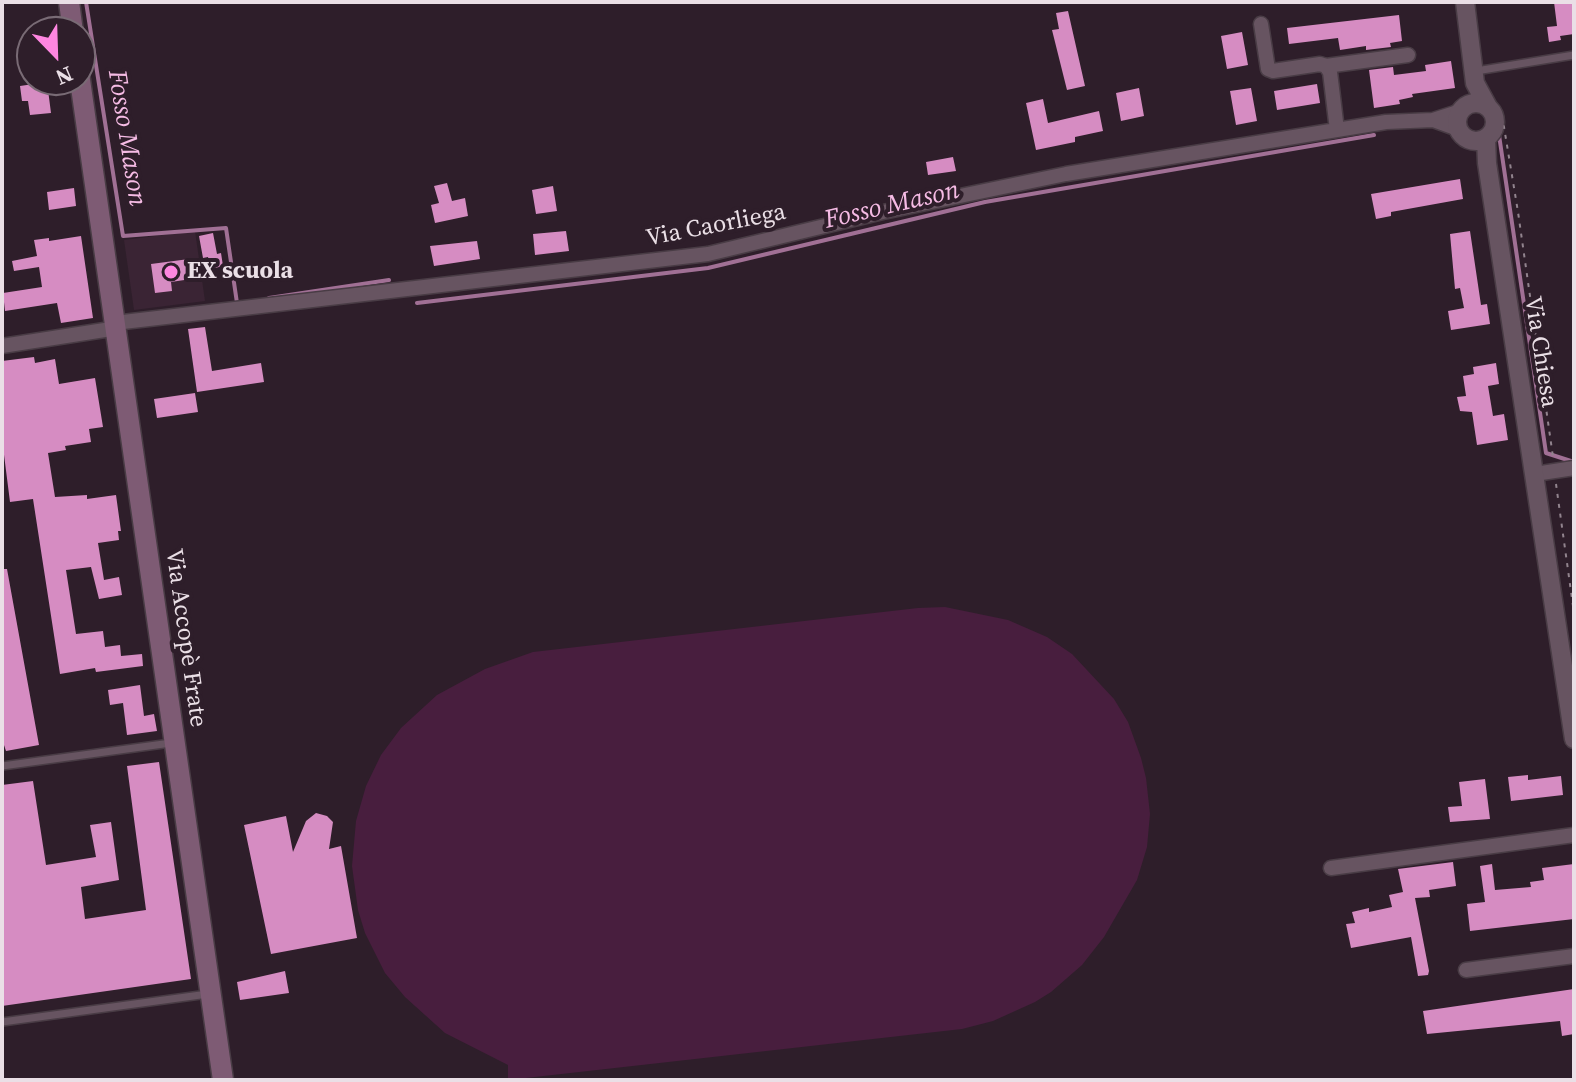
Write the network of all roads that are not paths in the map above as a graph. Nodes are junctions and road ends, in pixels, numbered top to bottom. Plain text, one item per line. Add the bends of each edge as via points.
1 (1465, 2) edge
2 (1261, 24) dead end
3 (1408, 55) dead end
4 (1574, 55) edge
5 (1326, 66) junction
6 (1475, 77) junction
7 (82, 96) edge
8 (1488, 107) junction
9 (1469, 125) junction
10 (1337, 130) junction
11 (116, 325) junction
12 (2, 346) edge
13 (1574, 468) edge
14 (1535, 474) junction
15 (1574, 739) edge
16 (173, 742) junction
17 (2, 766) edge
18 (1574, 835) edge
19 (1331, 868) dead end
20 (1574, 956) edge
21 (1466, 970) dead end
22 (210, 994) junction
23 (2, 1022) edge
24 (223, 1080) edge

1 - 6 street
2 - 5 street via 1268,69
3 - 5 street
4 - 6 lane
5 - 10 street
6 - 8 street
6 - 9 street, Via Chiesa
7 - 11 main road, Via Accopè Frate
8 - 9 street via 1477,103
8 - 9 street via 1496,123 1491,135
9 - 10 street, Via Caorliega via 1433,120
9 - 14 street, Via Chiesa via 1487,163
10 - 11 street, Via Caorliega via 1066,174 708,254
11 - 12 street, Via Caorliega
11 - 16 main road, Via Accopè Frate
13 - 14 street via 1554,466
14 - 15 street, Via Chiesa
16 - 17 lane
16 - 22 main road, Via Accopè Frate
18 - 19 street
20 - 21 street
22 - 23 lane
22 - 24 main road, Via Accopè Frate

